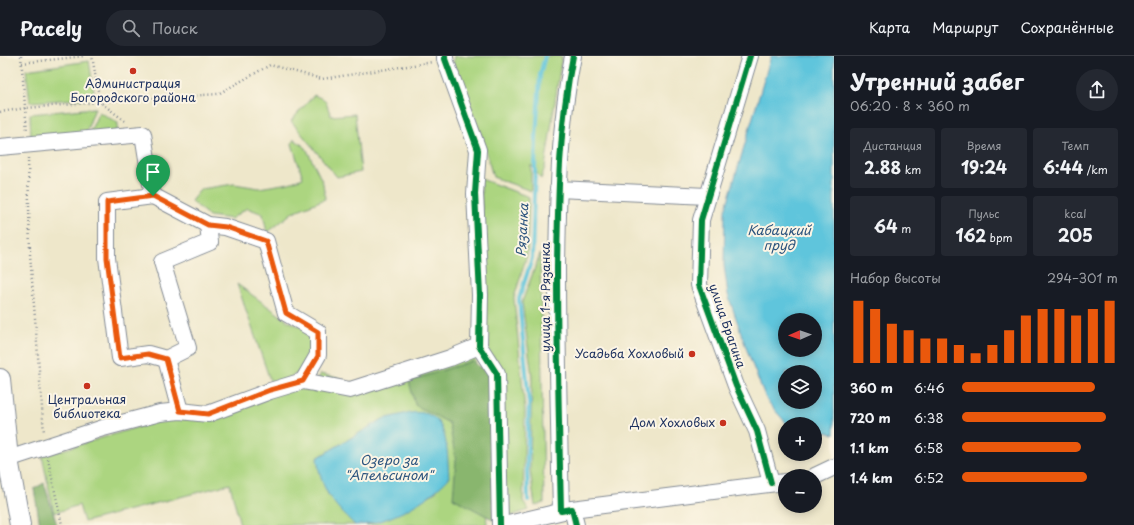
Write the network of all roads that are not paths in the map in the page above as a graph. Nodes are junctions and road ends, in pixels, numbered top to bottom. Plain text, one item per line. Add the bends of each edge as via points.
1 (573, 56) edge
2 (750, 56) edge
3 (445, 58) edge
4 (0, 147) edge
5 (558, 189) junction
6 (153, 196) junction
7 (708, 196) junction
8 (208, 225) junction
9 (479, 346) junction
10 (166, 359) junction
11 (0, 379) edge
12 (303, 381) junction
13 (180, 411) junction
14 (8, 459) junction
15 (834, 467) edge
16 (822, 473) edge
17 (778, 483) edge
18 (566, 510) junction
19 (20, 525) edge
20 (500, 525) edge
21 (504, 525) edge
22 (576, 525) edge

1 - 5 street, улица 1-я Рязанка via 566,92
2 - 7 street, улица Брагина
3 - 9 street via 478,150 475,194 480,295
4 - 6 street via 143,134
5 - 7 street
5 - 18 street, улица 1-я Рязанка via 557,338
6 - 8 street
6 - 10 street via 107,202 107,258 120,358 148,354
7 - 17 street, улица Брагина via 701,220 699,285 736,386
8 - 10 street via 210,242 162,262 188,348
8 - 12 street via 226,227 266,241 286,313 318,332 318,356
9 - 12 street via 350,390
9 - 20 street via 497,374
10 - 13 street
11 - 14 main road
12 - 13 street via 270,390 208,414
13 - 14 street via 160,413 103,428
14 - 19 main road
15 - 16 street
17 - 18 street, улица Брагина
18 - 21 street, улица Брагина
18 - 22 street, улица 1-я Рязанка

